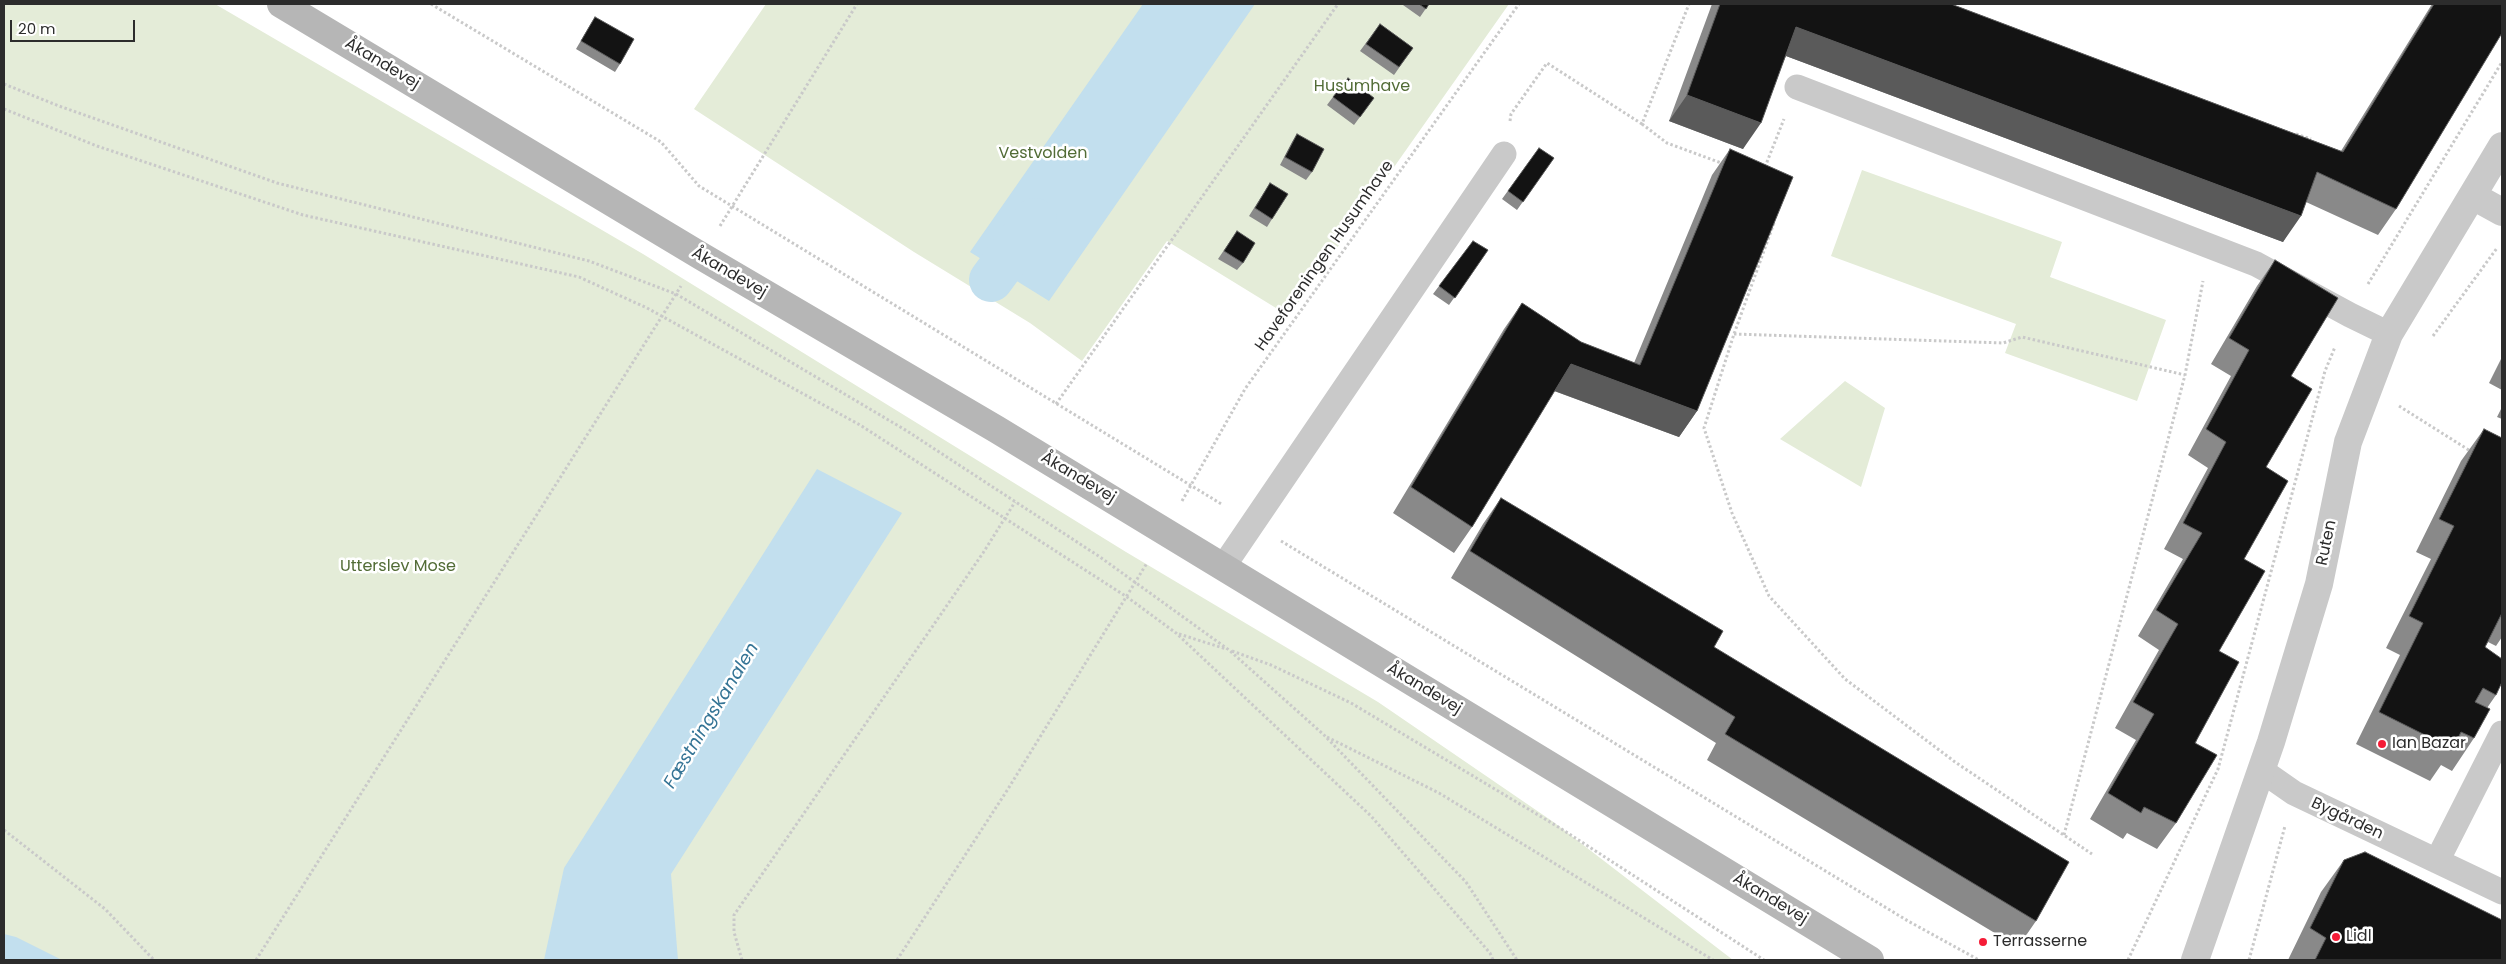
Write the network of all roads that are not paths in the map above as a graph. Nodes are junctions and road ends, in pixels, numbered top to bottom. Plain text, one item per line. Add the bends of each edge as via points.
1 (281, 4) edge
2 (1797, 87) road end
3 (2502, 146) edge
4 (1504, 154) road end
5 (2473, 196) junction
6 (2502, 212) edge
7 (2389, 334) junction
8 (1223, 567) junction
9 (2502, 733) edge
10 (2261, 770) junction
11 (2437, 861) junction
12 (2502, 892) edge
13 (1870, 960) edge
14 (2195, 960) edge

1 - 8 street, Åkandevej
2 - 7 lane via 2256,264
3 - 5 street, Ruten
4 - 8 lane
5 - 6 street
5 - 7 street, Ruten
7 - 10 street, Ruten via 2348,442 2319,584
8 - 13 street, Åkandevej
9 - 11 lane
10 - 11 lane, Bygården via 2294,793
10 - 14 street, Ruten
11 - 12 lane, Bygården

